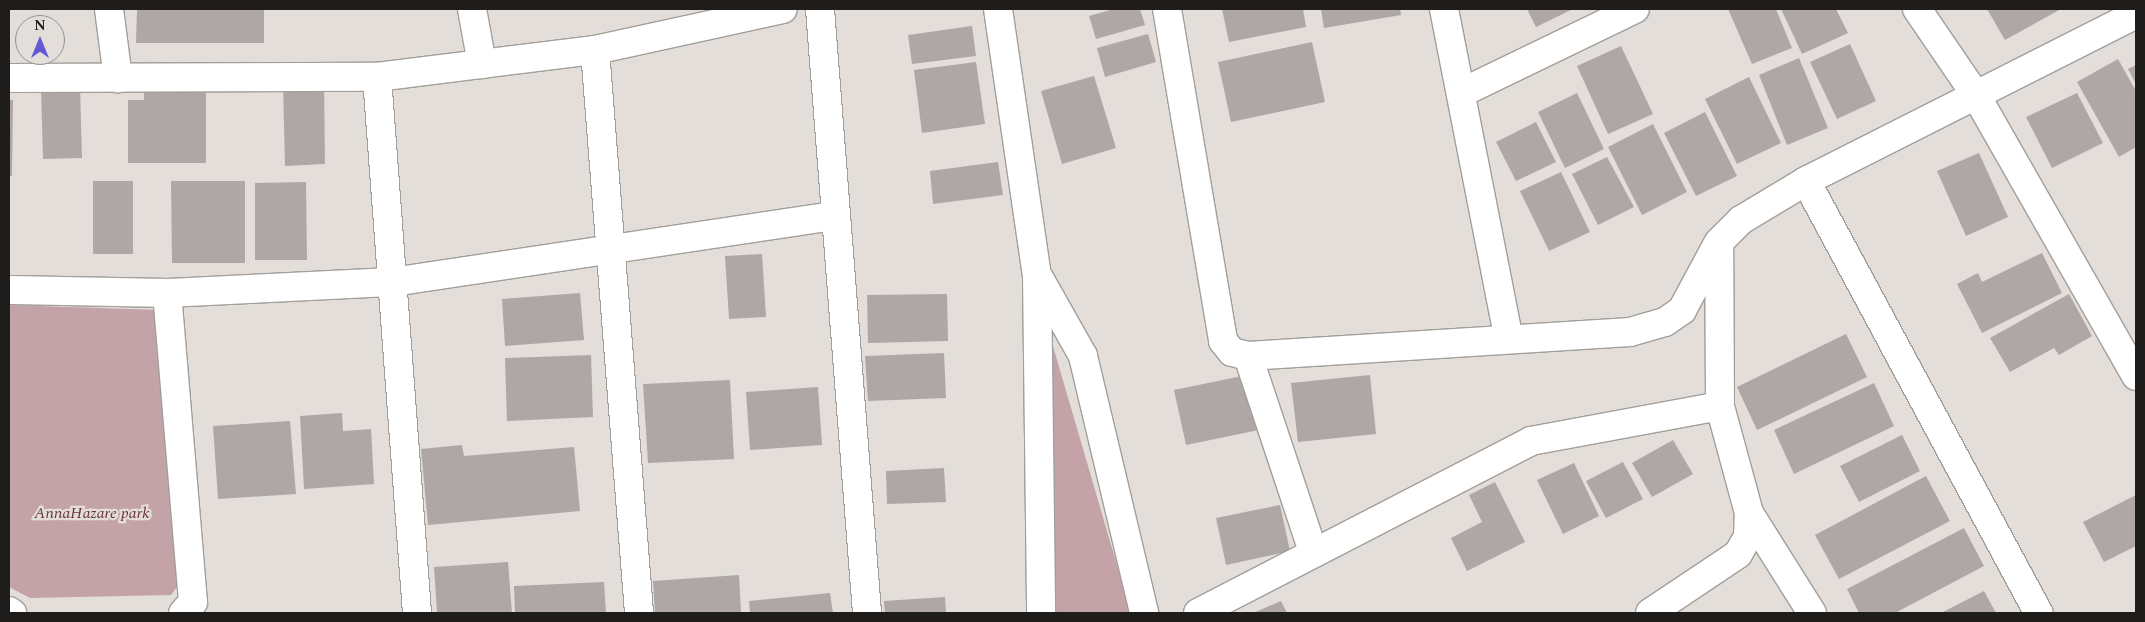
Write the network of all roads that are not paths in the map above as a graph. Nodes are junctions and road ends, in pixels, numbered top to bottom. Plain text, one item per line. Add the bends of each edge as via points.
1 (109, 9) edge
2 (472, 9) edge
3 (783, 9) edge
4 (820, 9) edge
5 (998, 9) edge
6 (1167, 9) edge
7 (1444, 9) edge
8 (1635, 9) edge
9 (1918, 9) edge
10 (2136, 14) edge
11 (595, 50) junction
12 (482, 64) junction
13 (377, 77) junction
14 (9, 78) edge
15 (118, 78) junction
16 (1461, 93) junction
17 (1977, 97) junction
18 (1806, 181) junction
19 (836, 216) junction
20 (1719, 242) junction
21 (610, 252) junction
22 (1037, 275) junction
23 (392, 282) junction
24 (9, 290) edge
25 (168, 293) junction
26 (1509, 340) junction
27 (1248, 356) junction
28 (2136, 376) edge
29 (1720, 406) junction
30 (1749, 513) junction
31 (1313, 551) junction
32 (183, 613) edge
33 (417, 613) edge
34 (639, 613) edge
35 (867, 613) edge
36 (1041, 613) edge
37 (1144, 613) edge
38 (1198, 613) edge
39 (1650, 613) edge
40 (1812, 613) edge
41 (2039, 613) edge

1 - 15 street
2 - 12 street
3 - 11 street
4 - 19 street
5 - 22 street
6 - 27 street via 1223,341 1232,352
7 - 16 street
8 - 16 street
9 - 17 street
10 - 17 street
11 - 12 street
11 - 21 street
12 - 13 street
13 - 15 street
13 - 23 street
14 - 15 street
16 - 26 street
17 - 18 street
17 - 28 street
18 - 20 street via 1741,220
18 - 41 street
19 - 21 street
19 - 35 street
20 - 26 street via 1682,310 1664,322 1630,332
20 - 29 street
21 - 23 street
21 - 34 street
22 - 36 street
22 - 37 street via 1083,356
23 - 25 street
23 - 33 street
24 - 25 street
25 - 32 street via 194,602
26 - 27 street
27 - 31 street
29 - 30 street
29 - 31 street via 1531,441
30 - 39 street via 1748,537 1738,554
30 - 40 street
31 - 38 street

